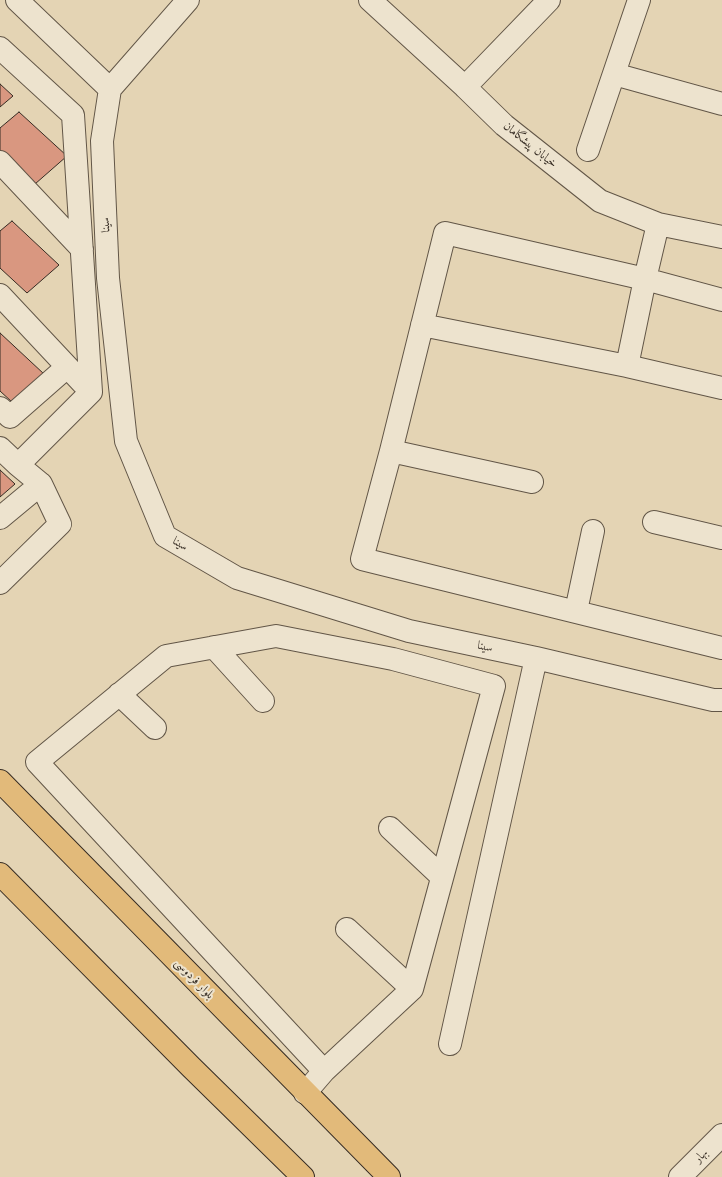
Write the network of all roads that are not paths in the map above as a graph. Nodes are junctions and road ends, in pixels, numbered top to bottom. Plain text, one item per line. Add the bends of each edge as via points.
1 (17, 0) edge
2 (188, 0) edge
3 (370, 0) edge
4 (549, 0) edge
5 (639, 0) edge
6 (0, 48) edge
7 (614, 74) junction
8 (466, 87) junction
9 (110, 89) junction
10 (722, 104) edge
11 (588, 150) dead end
12 (0, 162) edge
13 (658, 224) junction
14 (722, 237) edge
15 (82, 250) junction
16 (645, 279) junction
17 (0, 296) edge
18 (722, 300) edge
19 (422, 325) junction
20 (627, 366) junction
21 (67, 367) junction
22 (722, 388) edge
23 (91, 392) junction
24 (0, 408) edge
25 (0, 448) edge
26 (391, 451) junction
27 (18, 465) junction
28 (532, 482) dead end
29 (41, 484) junction
30 (0, 518) edge
31 (654, 522) dead end
32 (593, 531) dead end
33 (722, 538) edge
34 (0, 583) edge
35 (576, 611) junction
36 (214, 647) junction
37 (722, 648) edge
38 (536, 658) junction
39 (120, 694) junction
40 (722, 700) edge
41 (264, 701) dead end
42 (155, 728) dead end
43 (0, 781) edge
44 (390, 828) dead end
45 (0, 874) edge
46 (442, 877) junction
47 (347, 929) dead end
48 (412, 989) junction
49 (450, 1044) dead end
50 (324, 1072) junction
51 (305, 1093) junction
52 (722, 1135) edge
53 (303, 1177) edge
54 (389, 1177) edge
55 (680, 1177) edge

1 - 9 street
2 - 9 street
3 - 8 street, خیابان پیشگامان
4 - 8 street
5 - 7 street
6 - 15 street via 73,115
7 - 10 street
7 - 11 street
8 - 13 street, خیابان پیشگامان via 504,125 600,201
9 - 38 street, سینا via 102,141 108,278 126,441 166,536 237,578 409,631
12 - 15 street
13 - 14 street, خیابان پیشگامان
13 - 16 street
15 - 23 street
16 - 18 street
16 - 19 street via 445,232
16 - 20 street
17 - 21 street
19 - 20 street
19 - 26 street
20 - 22 street
21 - 23 street
21 - 24 street via 10,417
23 - 27 street
25 - 27 street
26 - 28 street
26 - 35 street via 362,559
27 - 29 street
29 - 30 street
29 - 34 street via 60,524
31 - 33 street
32 - 35 street
35 - 37 street
36 - 39 street via 166,656
36 - 41 street
36 - 46 street via 276,636 393,659 494,686
38 - 40 street, سینا
38 - 49 street
39 - 42 street
39 - 50 street via 37,762
43 - 51 main road, بلوار فردوسی
44 - 46 street
45 - 53 main road
46 - 48 street
47 - 48 street
48 - 50 street
50 - 51 street
51 - 54 main road, بلوار فردوسی
52 - 55 street, بهار

